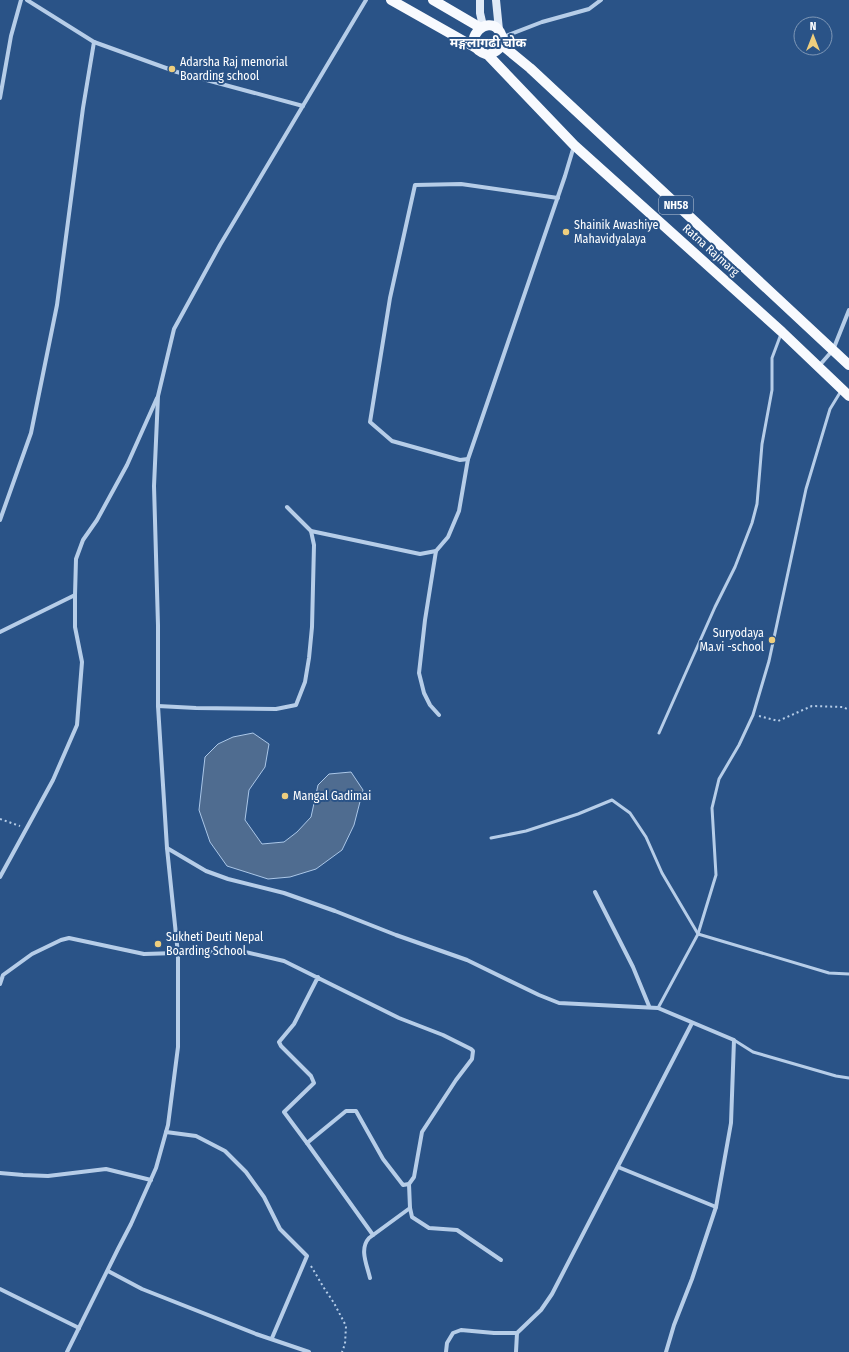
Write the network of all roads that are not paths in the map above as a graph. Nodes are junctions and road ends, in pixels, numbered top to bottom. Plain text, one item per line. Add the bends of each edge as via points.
1 (21, 0) edge
2 (27, 0) edge
3 (366, 0) edge
4 (391, 0) edge
5 (433, 0) edge
6 (480, 0) edge
7 (496, 0) edge
8 (602, 0) edge
9 (482, 27) junction
10 (501, 37) junction
11 (94, 42) junction
12 (476, 48) junction
13 (488, 55) junction
14 (0, 98) edge
15 (303, 106) junction
16 (574, 145) junction
17 (558, 198) junction
18 (849, 310) edge
19 (782, 332) junction
20 (832, 350) junction
21 (849, 365) edge
22 (818, 367) junction
23 (845, 393) edge
24 (158, 396) junction
25 (468, 459) junction
26 (287, 507) dead end
27 (0, 520) edge
28 (311, 531) junction
29 (436, 551) junction
30 (74, 595) junction
31 (0, 632) edge
32 (158, 706) junction
33 (439, 715) dead end
34 (659, 733) dead end
35 (491, 838) dead end
36 (166, 848) junction
37 (0, 877) edge
38 (595, 892) dead end
39 (698, 934) junction
40 (178, 954) junction
41 (849, 974) edge
42 (318, 978) junction
43 (0, 984) edge
44 (649, 1006) junction
45 (658, 1008) junction
46 (692, 1023) junction
47 (734, 1040) junction
48 (849, 1078) edge
49 (166, 1132) junction
50 (307, 1143) junction
51 (618, 1167) junction
52 (0, 1173) edge
53 (151, 1180) junction
54 (409, 1184) junction
55 (410, 1208) junction
56 (716, 1208) junction
57 (373, 1235) junction
58 (501, 1260) dead end
59 (108, 1271) junction
60 (370, 1278) dead end
61 (0, 1289) edge
62 (79, 1328) junction
63 (517, 1333) junction
64 (272, 1338) junction
65 (67, 1352) edge
66 (309, 1352) edge
67 (446, 1352) edge
68 (516, 1352) edge
69 (666, 1352) edge

1 - 14 street via 11,36
2 - 11 street
3 - 15 street
4 - 12 main road, Ratna Rajmarg / NH58
5 - 9 main road, Ratna Rajmarg / NH58
6 - 9 main road
7 - 10 main road
8 - 10 street via 589,9
9 - 10 main road, Ratna Rajmarg / NH58 via 492,26
9 - 12 main road via 474,37
10 - 13 main road via 497,52
10 - 20 main road, Ratna Rajmarg / NH58 via 530,68
11 - 15 street via 178,72
11 - 27 street via 57,305 31,433
12 - 13 main road, Ratna Rajmarg / NH58
13 - 16 main road, Ratna Rajmarg / NH58
15 - 24 street via 220,245 174,329
16 - 17 street
16 - 19 main road, Ratna Rajmarg / NH58
17 - 25 street
17 - 25 street via 461,184 415,185 390,298 370,422 392,442 460,460
18 - 20 street
19 - 22 main road, Ratna Rajmarg / NH58
19 - 34 lane via 772,358 772,390 762,444 757,504 752,523
20 - 21 main road, Ratna Rajmarg / NH58
20 - 22 street
22 - 23 main road, Ratna Rajmarg / NH58
23 - 39 lane via 830,409 808,482 769,661 753,715 719,779 712,808 716,876
24 - 30 street via 127,465 83,540 76,560
24 - 32 street via 154,486
25 - 29 street via 459,511 448,537
26 - 28 street
28 - 29 street via 420,554
28 - 32 street via 314,545 312,627 305,682 296,705 276,708
29 - 33 street via 419,673 424,693
30 - 31 street
30 - 37 street via 75,627 82,662 77,724 53,780
32 - 36 street
35 - 39 lane via 526,831 612,800 630,813 646,837 662,873
36 - 40 street
36 - 44 street via 206,871 284,893 467,960 559,1003
38 - 44 street via 633,967
39 - 41 lane via 829,973
39 - 45 lane
40 - 42 street via 241,951 284,960
40 - 43 street via 144,954 69,938 32,954 3,975
40 - 49 street via 178,1047
42 - 50 street via 294,1024 280,1042 314,1080 314,1083 284,1112
42 - 54 street via 399,1018 443,1035 473,1052 472,1059 422,1132 414,1177
44 - 45 street
45 - 46 street
46 - 47 street
46 - 51 street
47 - 48 lane via 753,1052
47 - 56 street via 730,1123
49 - 53 street
49 - 64 street via 196,1136 225,1151 246,1172 264,1197 280,1229 307,1256
50 - 54 street via 346,1111 356,1111 383,1159 403,1185
50 - 57 street
51 - 56 street
51 - 63 street via 552,1294 541,1310
52 - 53 street via 48,1176 106,1169
53 - 59 street
54 - 55 street
55 - 57 street
55 - 58 street via 412,1217 429,1228 457,1230
56 - 69 street
57 - 60 street via 365,1242 363,1250
59 - 62 street
59 - 64 street via 142,1289
61 - 62 street
62 - 65 street
63 - 67 street via 461,1330 453,1333 447,1343
63 - 68 street
64 - 66 street

